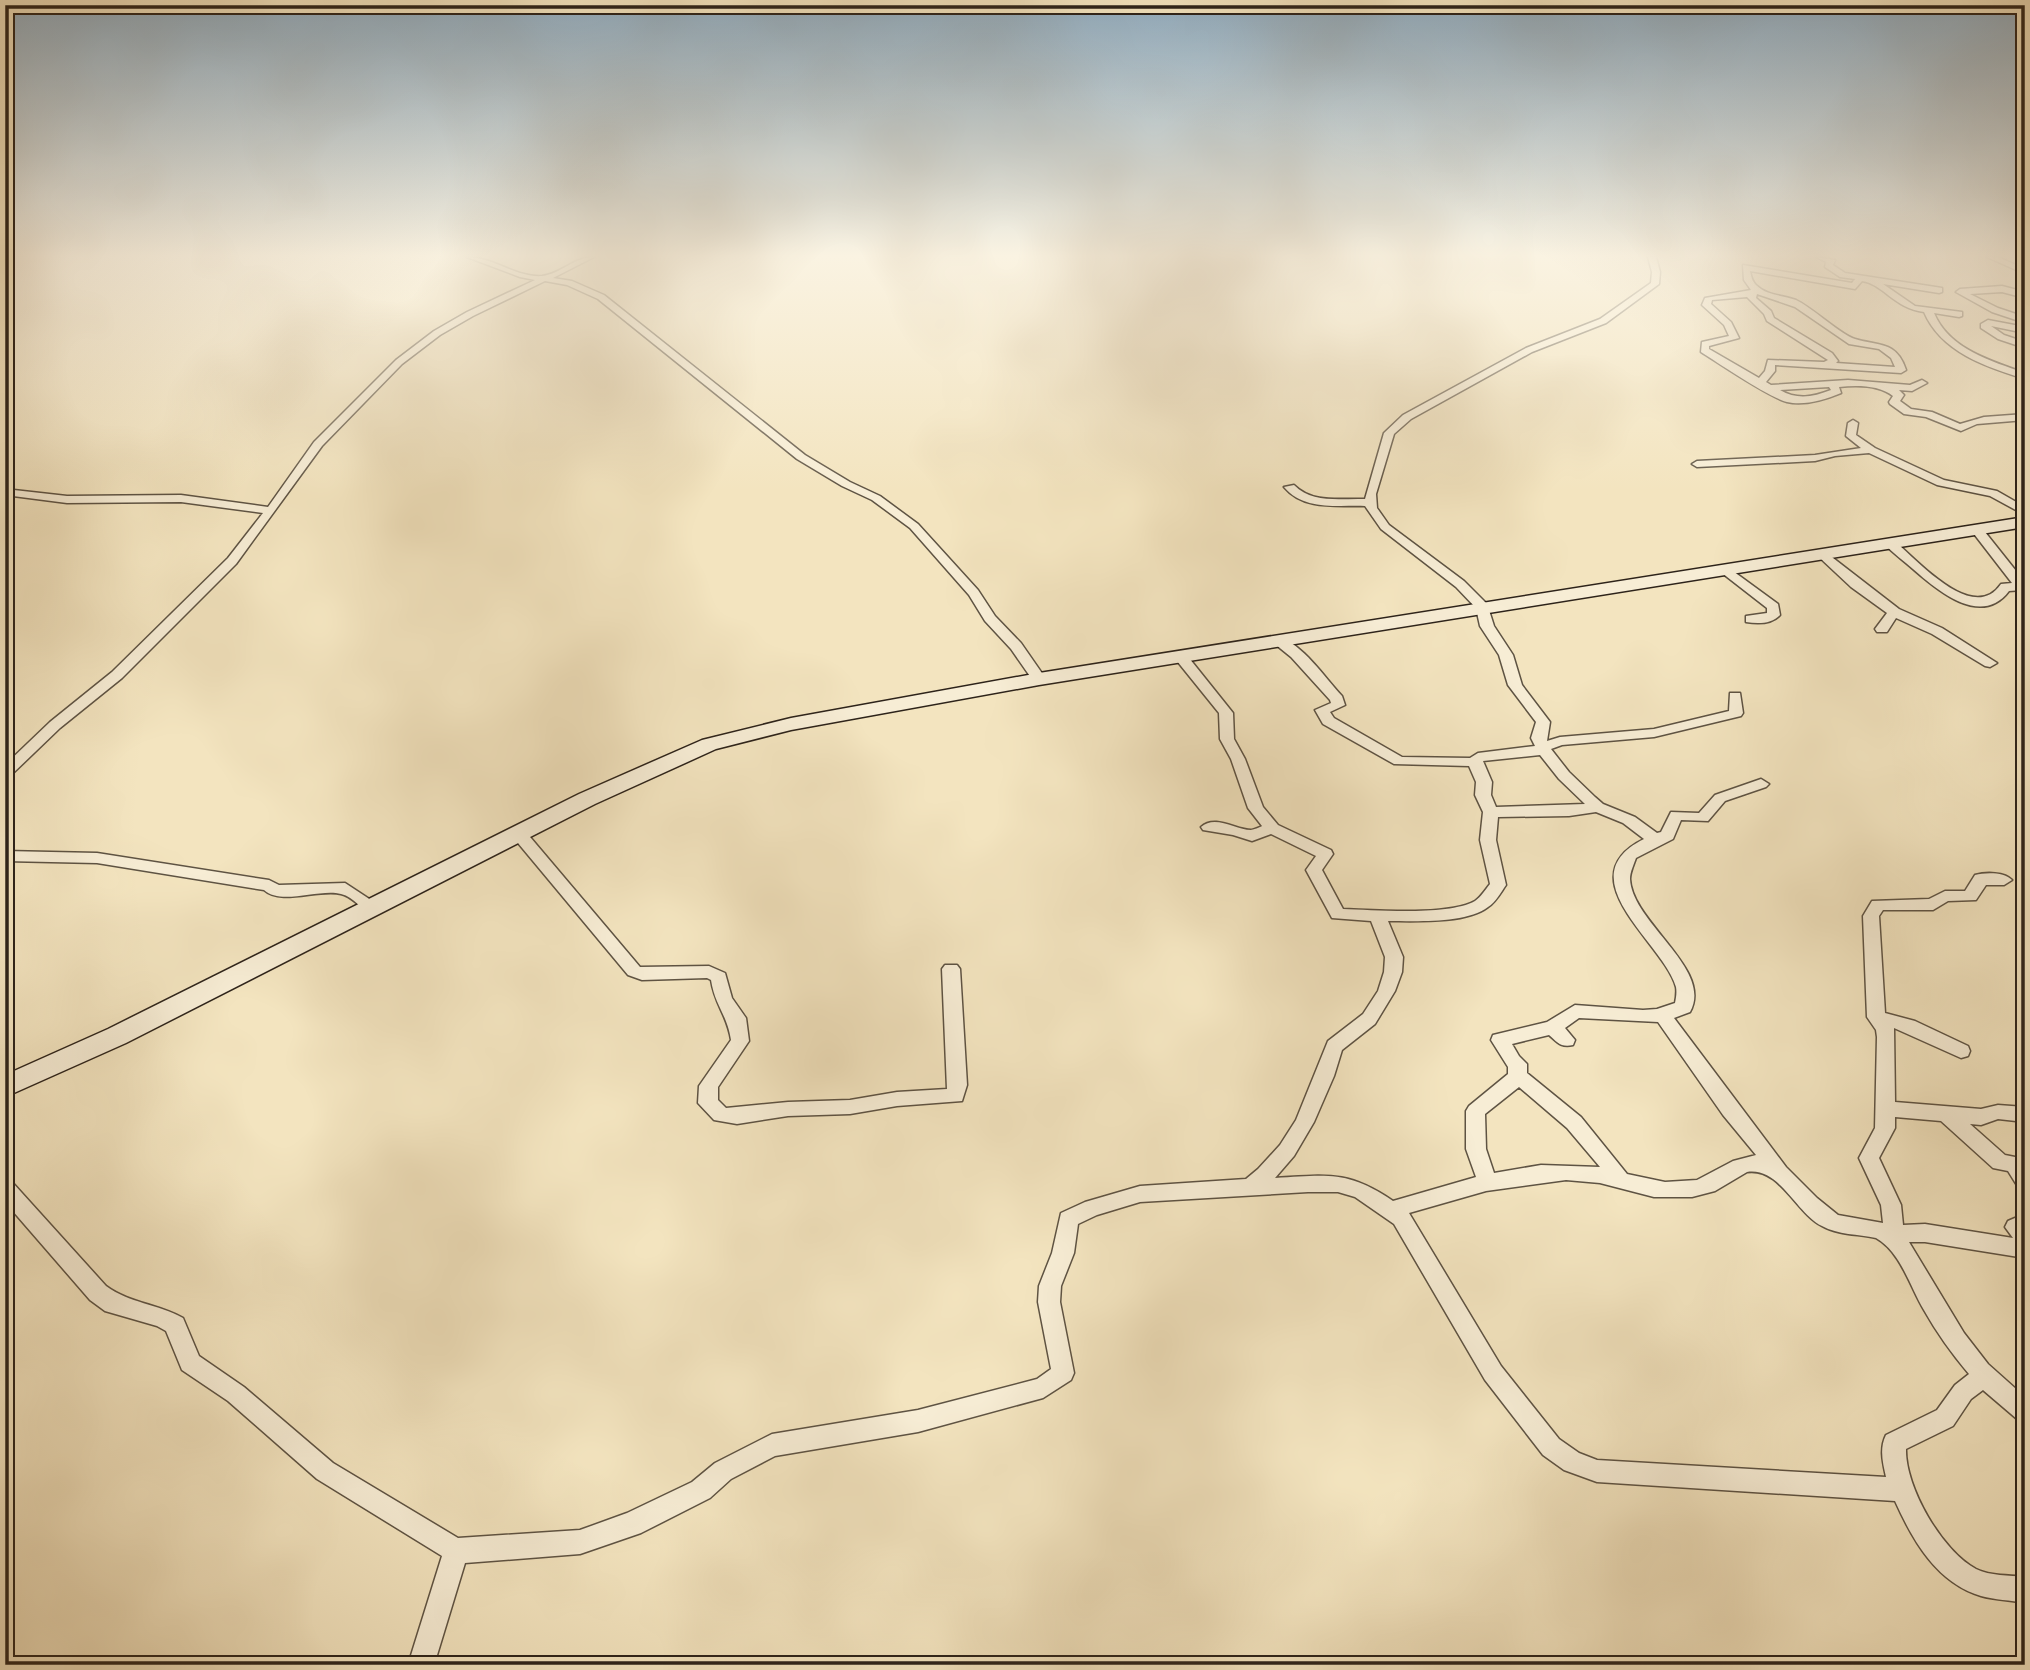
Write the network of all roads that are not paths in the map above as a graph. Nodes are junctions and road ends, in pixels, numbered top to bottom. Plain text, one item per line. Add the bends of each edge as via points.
1 (436, 335) edge
2 (648, 335) edge
3 (1568, 335) edge
4 (1733, 335) edge
5 (1797, 335) edge
6 (1843, 335) edge
7 (1945, 335) edge
8 (1997, 335) edge
9 (2025, 345) edge
10 (1826, 365) junction
11 (2025, 376) edge
12 (1922, 383) dead end
13 (1766, 385) junction
14 (1888, 387) junction
15 (2025, 417) edge
16 (1853, 423) dead end
17 (1871, 450) junction
18 (1697, 464) dead end
19 (1290, 487) dead end
20 (5, 492) edge
21 (1370, 503) junction
22 (271, 511) junction
23 (2025, 512) edge
24 (2025, 522) edge
25 (1977, 530) junction
26 (1890, 544) junction
27 (1824, 555) junction
28 (1726, 570) junction
29 (1482, 607) junction
30 (1894, 612) junction
31 (1751, 619) dead end
32 (1882, 629) dead end
33 (1277, 640) junction
34 (1180, 656) junction
35 (1990, 663) dead end
36 (1039, 679) junction
37 (1735, 696) dead end
38 (1542, 749) junction
39 (1474, 762) junction
40 (5, 773) edge
41 (1761, 784) dead end
42 (1598, 807) junction
43 (1491, 813) junction
44 (1209, 827) dead end
45 (1272, 828) junction
46 (519, 834) junction
47 (1655, 840) junction
48 (5, 856) edge
49 (2004, 880) dead end
50 (375, 908) junction
51 (1382, 916) junction
52 (951, 969) dead end
53 (1663, 1016) junction
54 (1876, 1017) junction
55 (1961, 1051) dead end
56 (1517, 1076) junction
57 (5, 1087) edge
58 (1885, 1109) junction
59 (1947, 1115) junction
60 (2025, 1115) edge
61 (1778, 1172) junction
62 (1620, 1180) junction
63 (2025, 1181) edge
64 (1490, 1184) junction
65 (1252, 1186) junction
66 (5, 1188) edge
67 (1392, 1210) junction
68 (2025, 1229) edge
69 (1889, 1234) junction
70 (2025, 1237) edge
71 (2025, 1249) edge
72 (1983, 1376) junction
73 (2025, 1411) edge
74 (1901, 1490) junction
75 (456, 1551) junction
76 (2025, 1590) edge
77 (421, 1665) edge

1 - 22 street via 386,374 318,443
2 - 36 street via 801,457 876,498 915,526 964,580
3 - 21 street via 1529,350 1407,417 1389,433
4 - 13 street via 1705,344 1704,350
5 - 10 street via 1829,355 1833,361
6 - 10 street via 1852,342 1868,340 1896,357 1901,370
7 - 11 street via 1964,350
8 - 9 street
10 - 13 street via 1771,362
12 - 14 street via 1912,388
13 - 14 street
14 - 15 street via 1899,395 1894,402 1902,409 1961,428 1975,420
16 - 17 street via 1851,436
17 - 18 street
17 - 23 street via 1941,483 1993,494
19 - 21 street via 1296,496 1310,501
20 - 22 street via 86,501 167,498
21 - 29 street via 1391,533 1460,584
22 - 40 street via 232,561 126,666
24 - 25 main road
25 - 26 main road
25 - 26 street via 2019,587 2005,587 1988,600 1960,599
26 - 27 main road
27 - 28 main road
27 - 30 street
28 - 29 main road
28 - 31 street via 1773,607 1774,615
29 - 33 main road
29 - 38 street via 1515,685 1543,722 1538,738
30 - 32 street
30 - 35 street
33 - 34 main road
33 - 39 street via 1338,699 1338,705 1322,710 1323,715 1349,735 1398,761
34 - 36 main road
34 - 45 street via 1226,713 1227,739 1256,808
36 - 46 main road via 791,724 709,744
37 - 38 street via 1736,713 1654,733 1560,741
38 - 39 street via 1488,755
38 - 42 street
39 - 43 street
41 - 47 street via 1720,798 1703,818 1676,815 1667,835
42 - 43 street
42 - 47 street via 1629,820
43 - 51 street via 1488,840 1498,885 1483,904 1452,912
44 - 45 street via 1252,836
45 - 51 street via 1325,855 1314,870 1338,914
46 - 50 main road
46 - 52 street via 634,971 709,972 719,977 723,1000 737,1018 740,1031 740,1041 708,1086 708,1103 721,1115 955,1096
47 - 53 street via 1629,856 1621,886 1629,906 1682,982 1684,1007
48 - 50 street via 97,858 269,885 275,891 345,888
49 - 54 street via 1981,879 1970,896 1945,897 1933,904 1878,905 1870,926
50 - 57 main road
51 - 65 street via 1379,922 1394,954 1386,992 1367,1021 1335,1046 1303,1129 1272,1172
53 - 56 street via 1575,1011 1560,1034 1500,1040 1518,1064
53 - 61 street
54 - 55 street via 1909,1026
54 - 58 street via 1886,1037
56 - 62 street via 1593,1143
56 - 64 street via 1476,1111 1475,1147
58 - 59 street
58 - 69 street via 1885,1128 1869,1158 1894,1214
59 - 60 street
59 - 63 street via 2000,1162 2023,1166 2018,1171
61 - 62 street via 1749,1164 1707,1185 1658,1191
61 - 69 street via 1827,1220
62 - 64 street via 1573,1173
64 - 67 street
65 - 67 street via 1338,1184 1361,1191
65 - 75 street via 1140,1194 1068,1219 1049,1302 1063,1373 1043,1388 918,1421 772,1445 723,1471 701,1490 632,1524 580,1542
66 - 75 street via 98,1293 113,1304 175,1325 190,1363 236,1394 325,1471
67 - 74 street via 1493,1373 1551,1447 1572,1462 1597,1471
68 - 70 street via 2015,1227
69 - 71 street via 1925,1233
69 - 72 street
72 - 73 street
72 - 74 street via 1963,1392 1945,1418 1894,1443 1891,1454
74 - 76 street via 1928,1534 1964,1576
75 - 77 street

